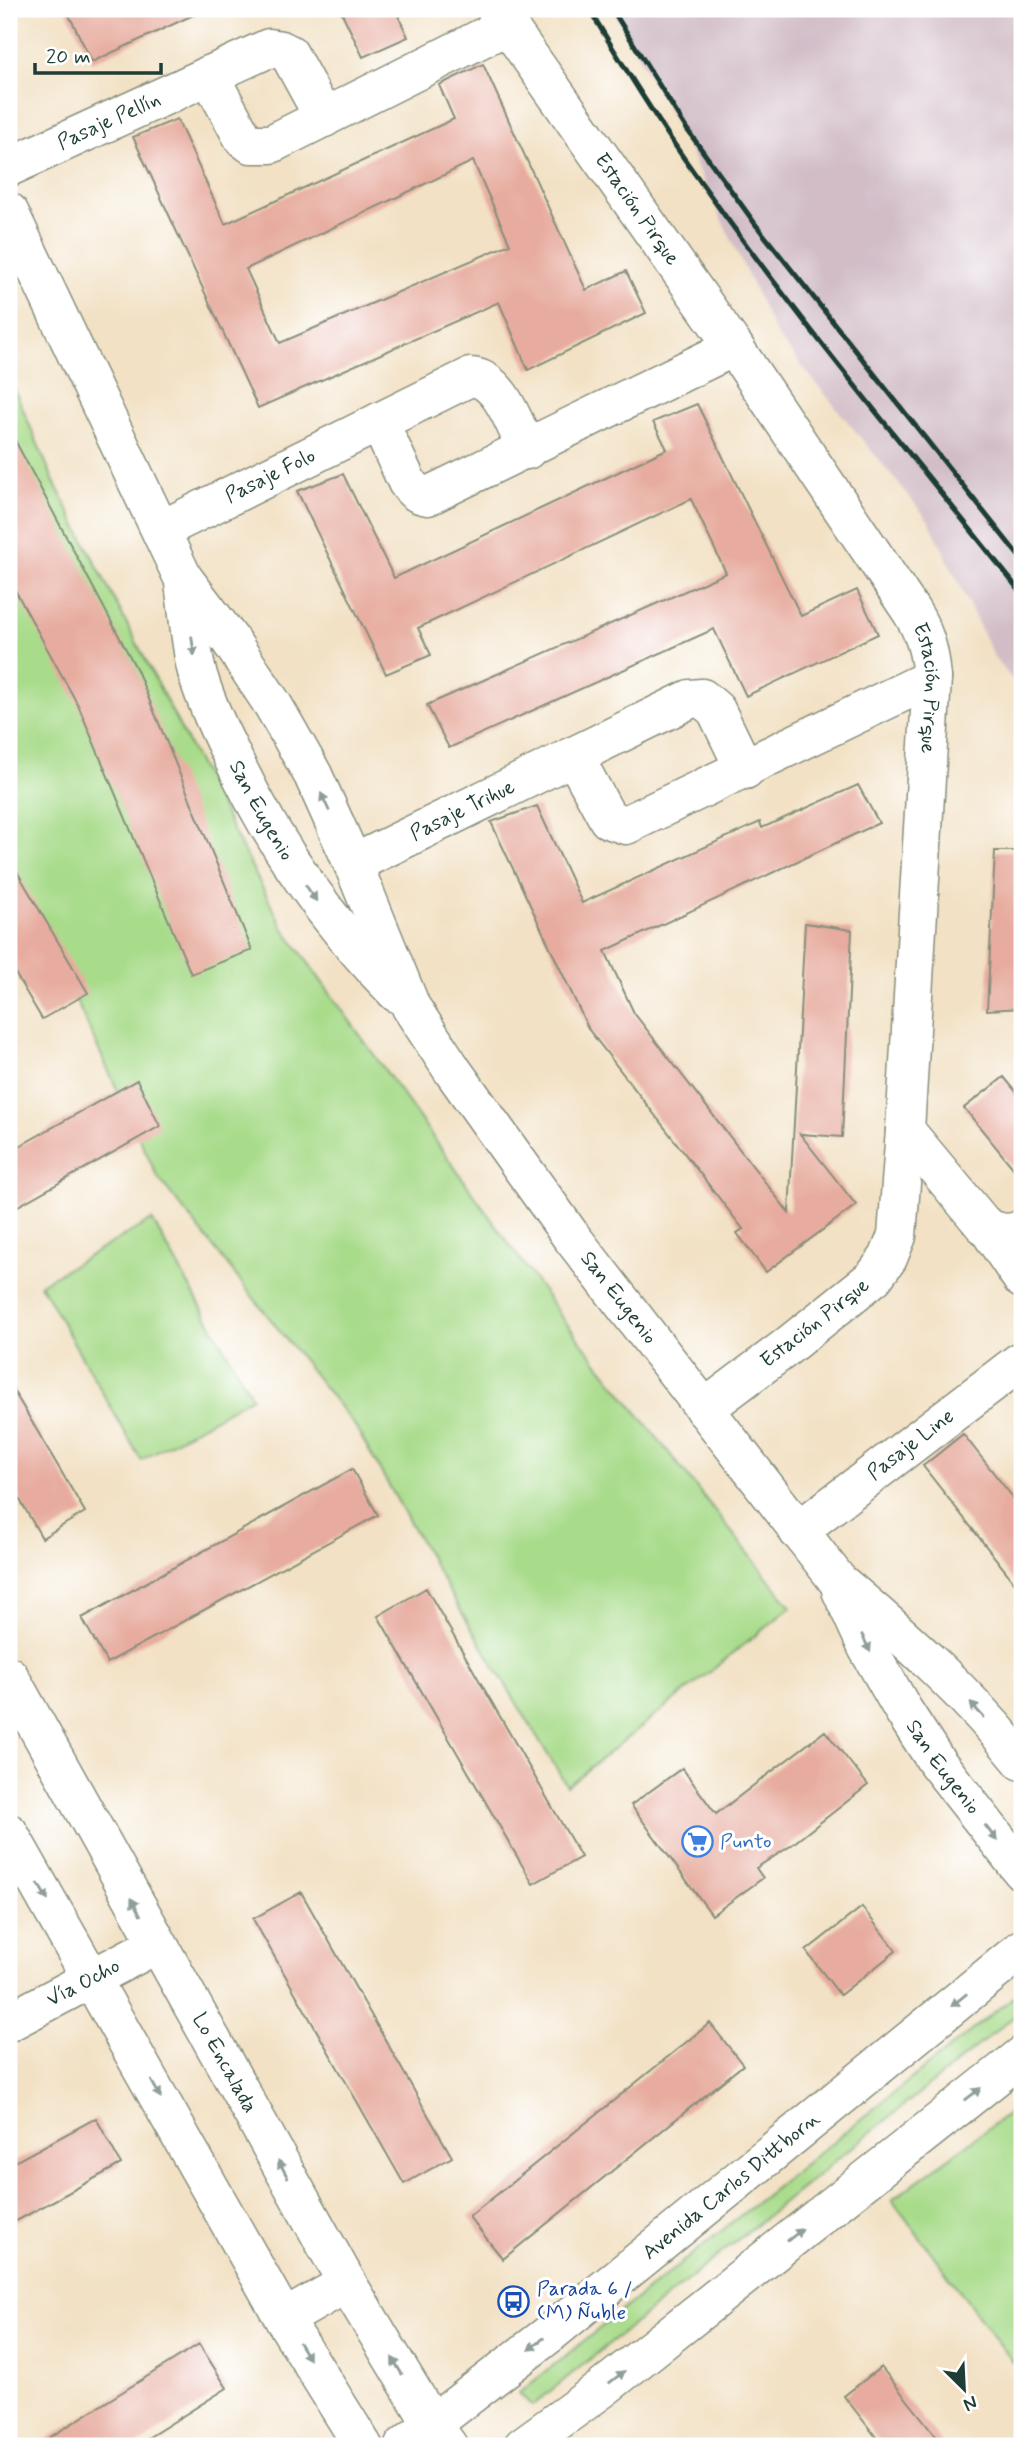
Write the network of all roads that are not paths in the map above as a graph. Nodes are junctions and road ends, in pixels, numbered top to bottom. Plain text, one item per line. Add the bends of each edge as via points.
1 (502, 17) edge
2 (209, 75) junction
3 (324, 118) junction
4 (9, 167) edge
5 (9, 212) edge
6 (734, 347) junction
7 (379, 422) junction
8 (527, 450) junction
9 (161, 530) junction
10 (183, 578) junction
11 (932, 678) junction
12 (574, 756) junction
13 (745, 769) junction
14 (353, 864) junction
15 (411, 1007) junction
16 (905, 1130) junction
17 (1004, 1228) edge
18 (1022, 1279) edge
19 (1022, 1360) edge
20 (704, 1409) junction
21 (798, 1531) junction
22 (838, 1581) junction
23 (9, 1676) edge
24 (1020, 1755) edge
25 (9, 1833) edge
26 (1022, 1871) edge
27 (157, 1944) junction
28 (1022, 1949) edge
29 (92, 1978) junction
30 (9, 2022) edge
31 (1022, 2056) edge
32 (347, 2283) junction
33 (284, 2319) junction
34 (428, 2439) edge
35 (363, 2446) edge
36 (523, 2446) edge

1 - 3 street
1 - 6 street, Estación Pirque
2 - 3 street, Pasaje Pellín via 269,48 281,50 296,62
2 - 3 street via 236,130 251,144 271,144
2 - 4 street, Pasaje Pellín
5 - 9 street, San Eugenio
6 - 8 street
6 - 11 street, Estación Pirque via 920,626
7 - 8 street, Pasaje Folo via 462,380 479,377 497,391
7 - 8 street via 407,482 420,495 436,494
7 - 9 street, Pasaje Folo
9 - 10 street, San Eugenio
14 -> 10 street, San Eugenio via 313,775 273,705
10 -> 15 street, San Eugenio via 197,669 248,791 320,905
11 - 13 street
11 - 16 street, Estación Pirque
12 - 13 street via 608,819 625,825
12 - 13 street, Pasaje Trihue via 690,699 702,698 716,710
12 - 14 street, Pasaje Trihue
14 - 15 street, San Eugenio
15 - 20 street, San Eugenio via 531,1181
16 - 17 street
16 - 20 street, Estación Pirque via 897,1236 888,1258 874,1277
17 - 18 street
19 - 21 street, Pasaje Line
20 - 21 street, San Eugenio
21 - 22 street, San Eugenio
24 -> 22 street, San Eugenio via 941,1672
22 -> 26 street, San Eugenio via 867,1647 903,1710 936,1761
27 -> 23 street, Lo Encalada
25 -> 29 street
27 - 29 street, Vía Ocho
32 -> 27 street, Lo Encalada
28 -> 34 street, Avenida Carlos Dittborn via 548,2335
29 - 30 street, Vía Ocho
29 -> 33 street
36 -> 31 street via 603,2388
32 - 33 street
34 -> 32 street, Lo Encalada
33 -> 35 street

